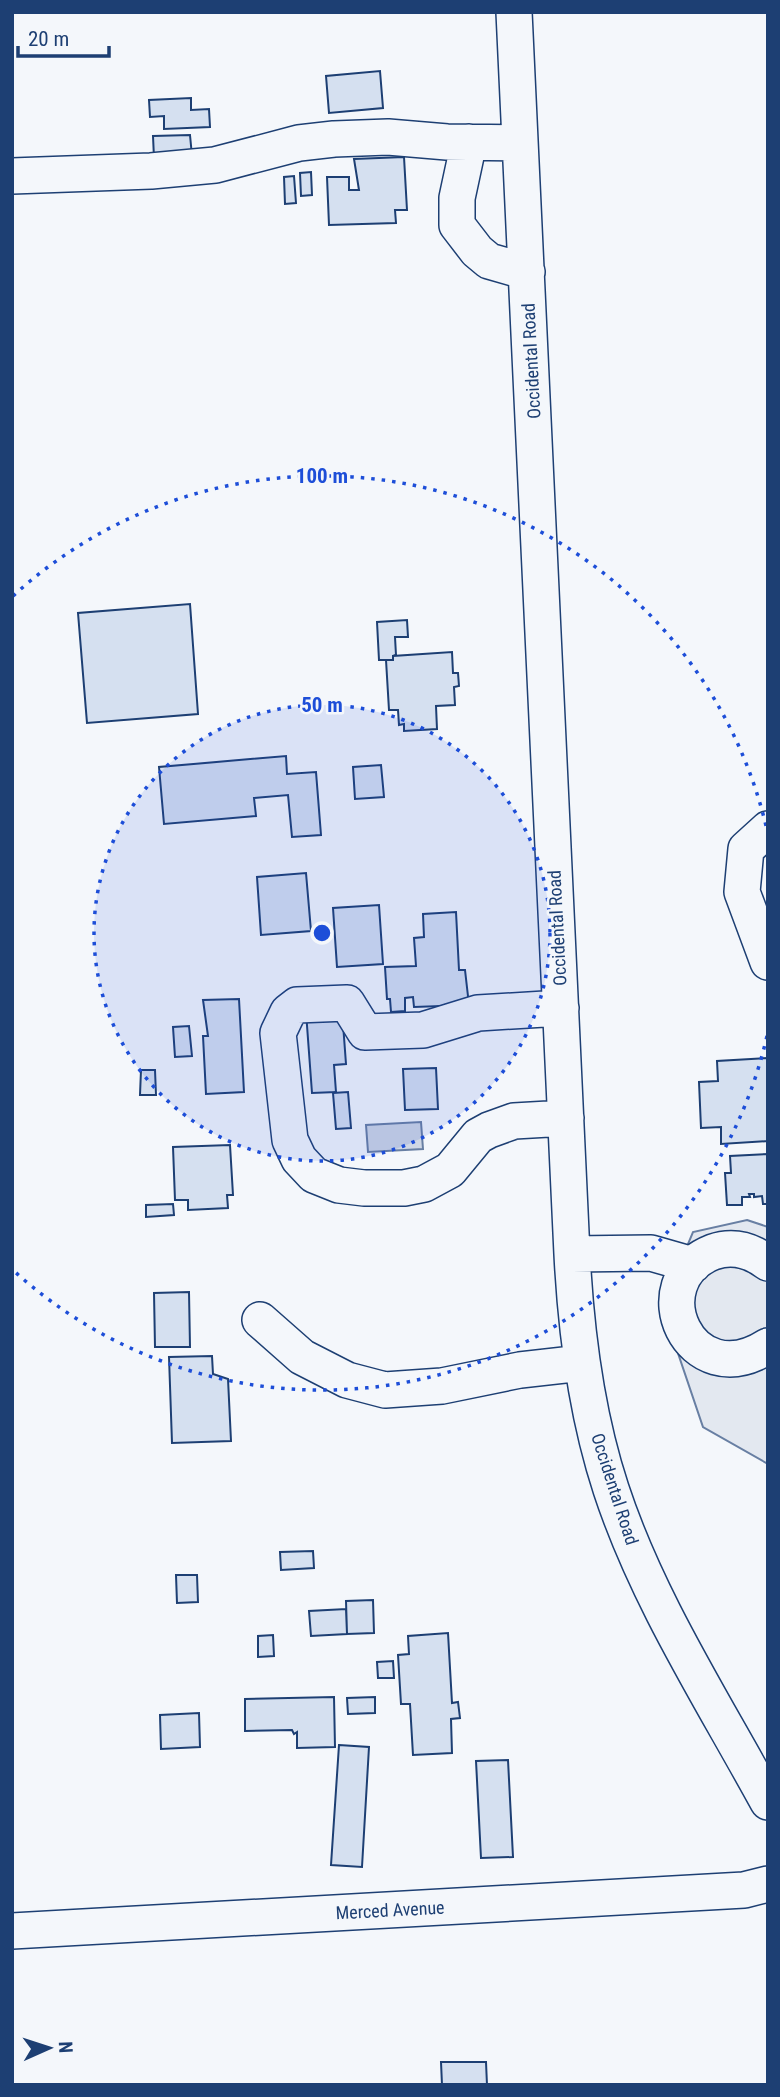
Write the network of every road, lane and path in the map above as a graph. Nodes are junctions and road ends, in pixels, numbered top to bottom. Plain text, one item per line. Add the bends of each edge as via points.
1 (514, 12) edge
2 (468, 142) junction
3 (520, 143) junction
4 (12, 176) edge
5 (527, 272) junction
6 (768, 829) edge
7 (768, 962) edge
8 (561, 1008) junction
9 (566, 1118) junction
10 (572, 1254) junction
11 (768, 1263) edge
12 (693, 1265) junction
13 (260, 1320) dead end
14 (768, 1346) edge
15 (582, 1363) junction
16 (768, 1802) edge
17 (768, 1884) edge
18 (12, 1931) edge

1 - 3 street, Occidental Road
2 - 3 street
2 - 4 street via 334,139 215,164
2 - 5 street via 457,198 457,225 489,261
3 - 5 street, Occidental Road
5 - 8 street, Occidental Road
6 - 7 street via 746,849 742,892
8 - 9 street, Occidental Road
8 - 9 street via 478,1013 423,1030 365,1031 347,1003 298,1005 288,1012 278,1033 290,1140 314,1175 339,1185 404,1188 424,1184 450,1170 478,1136 489,1130 514,1121
9 - 10 street, Occidental Road
10 - 12 street via 651,1253
10 - 15 street, Occidental Road
11 - 12 street via 757,1254 721,1249
12 - 14 street via 676,1301 686,1335 699,1349 733,1360
13 - 15 street via 302,1357 347,1380 385,1390 442,1386
15 - 16 street, Occidental Road via 599,1448 639,1561
17 - 18 street, Merced Avenue via 731,1891

